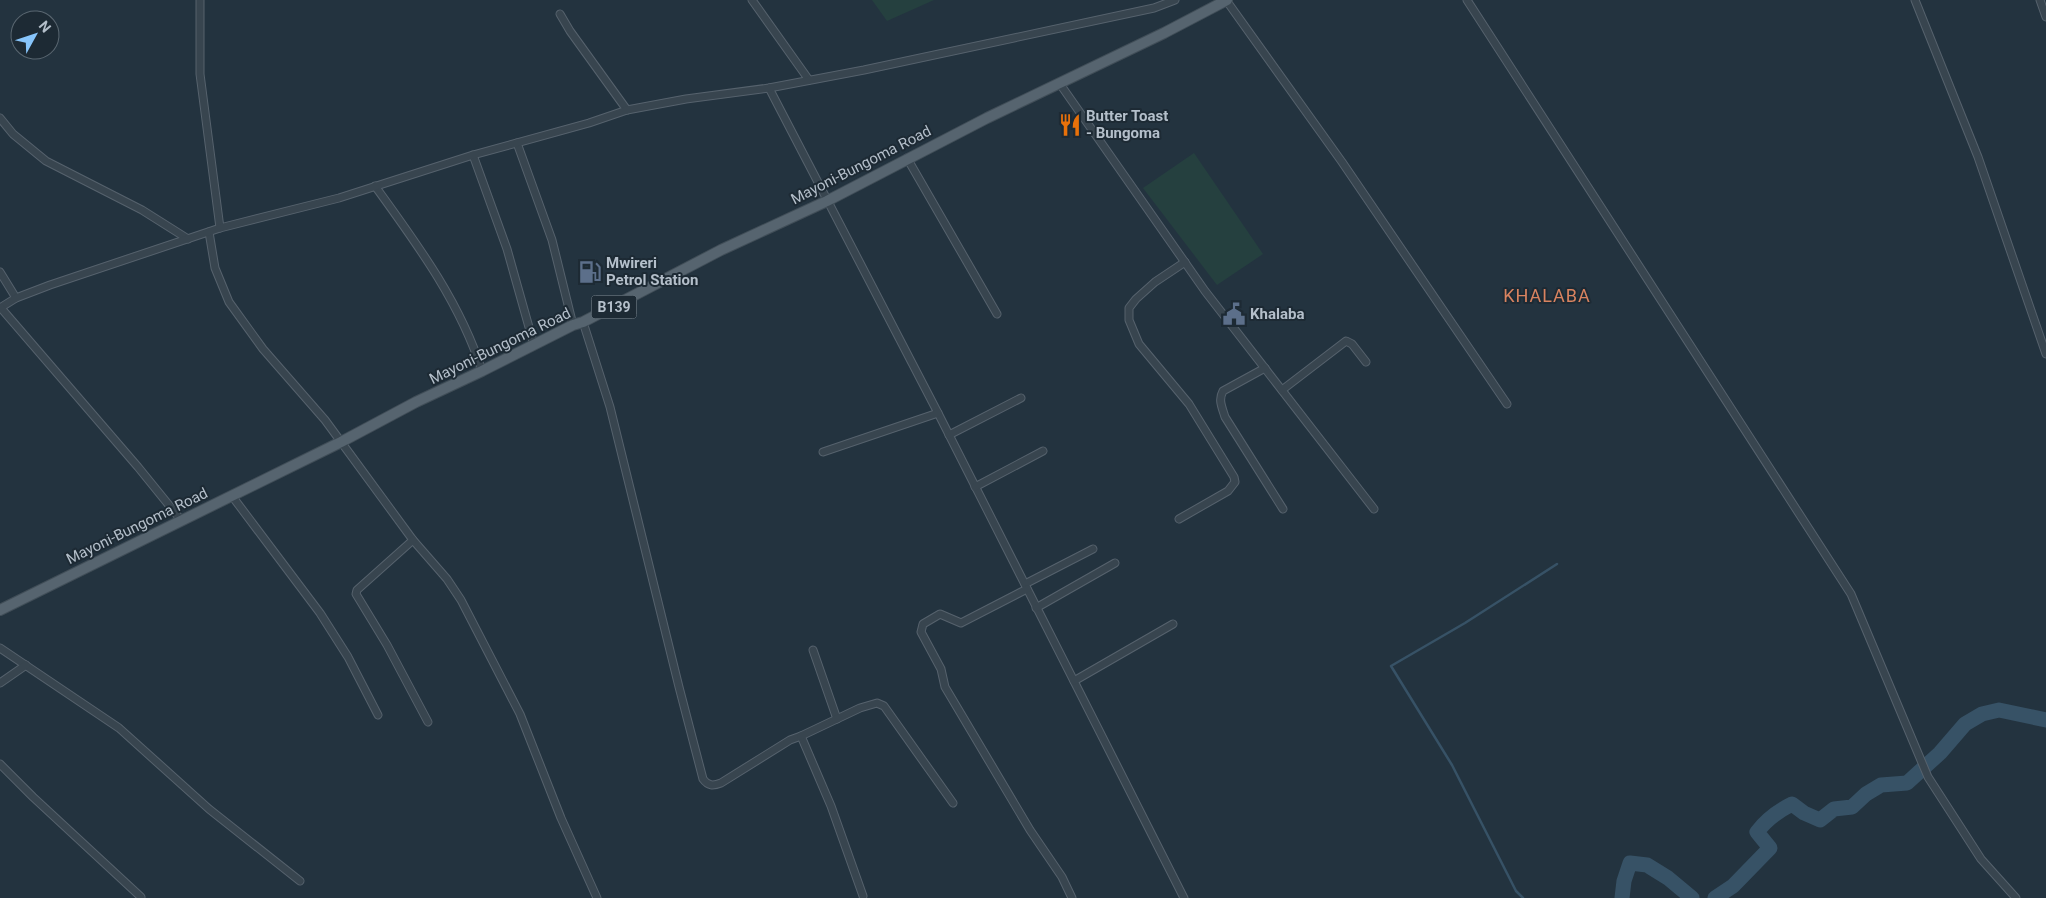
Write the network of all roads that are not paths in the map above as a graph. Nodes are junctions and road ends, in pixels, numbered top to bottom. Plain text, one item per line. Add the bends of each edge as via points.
1 (200, 0) edge
2 (752, 0) edge
3 (1175, 0) edge
4 (1226, 0) edge
5 (1467, 0) edge
6 (1915, 0) edge
7 (2040, 0) edge
8 (560, 14) dead end
9 (2046, 17) edge
10 (809, 80) junction
11 (1060, 84) junction
12 (770, 88) junction
13 (627, 110) junction
14 (0, 118) edge
15 (517, 143) junction
16 (473, 155) junction
17 (907, 158) junction
18 (375, 186) junction
19 (827, 201) junction
20 (220, 228) junction
21 (208, 232) junction
22 (188, 239) junction
23 (1185, 262) junction
24 (0, 272) edge
25 (16, 298) junction
26 (0, 308) edge
27 (996, 314) dead end
28 (583, 322) junction
29 (572, 326) junction
30 (534, 345) junction
31 (2046, 354) edge
32 (1366, 362) dead end
33 (1265, 368) junction
34 (482, 371) junction
35 (1282, 390) junction
36 (1021, 398) dead end
37 (1508, 404) dead end
38 (938, 413) junction
39 (949, 436) junction
40 (341, 442) junction
41 (1044, 451) dead end
42 (823, 452) dead end
43 (975, 487) junction
44 (232, 496) junction
45 (1282, 509) dead end
46 (1374, 509) dead end
47 (1179, 518) dead end
48 (181, 520) junction
49 (413, 540) junction
50 (1093, 548) dead end
51 (1116, 563) dead end
52 (1026, 587) junction
53 (1036, 608) junction
54 (0, 610) edge
55 (1173, 624) dead end
56 (0, 648) edge
57 (813, 650) dead end
58 (26, 665) junction
59 (1074, 681) junction
60 (0, 683) edge
61 (378, 715) dead end
62 (837, 719) junction
63 (428, 722) dead end
64 (801, 736) junction
65 (0, 764) edge
66 (953, 803) dead end
67 (300, 881) dead end
68 (863, 896) dead end
69 (141, 897) edge
70 (598, 898) edge
71 (1072, 898) edge
72 (1184, 898) edge
73 (2016, 898) edge

1 - 20 street via 200,74
2 - 10 street
3 - 10 street via 1154,8
4 - 11 main road, Mayoni-Bungoma Road / B139
4 - 37 street
5 - 73 street via 1851,594 1928,777 1981,859
6 - 31 street via 1978,157
7 - 9 street
8 - 13 street
10 - 12 street
11 - 17 main road, Mayoni-Bungoma Road / B139
11 - 23 street
12 - 13 street
12 - 19 street
13 - 15 street
14 - 22 street via 13,134 46,161 142,210
15 - 16 street
15 - 29 street via 552,240
16 - 18 street
16 - 30 street via 507,249
17 - 19 main road, Mayoni-Bungoma Road / B139
17 - 27 street
18 - 20 street
18 - 34 street via 430,262 473,343
19 - 28 main road, Mayoni-Bungoma Road / B139 via 721,250
19 - 38 street
20 - 21 street
21 - 22 street
21 - 40 street via 215,268 229,302 263,349
22 - 25 street
23 - 33 street
23 - 47 street via 1136,299 1129,308 1129,320 1139,344 1189,404 1235,482 1228,491
24 - 25 street
25 - 26 street
26 - 48 street
28 - 29 main road, Mayoni-Bungoma Road / B139
28 - 64 street via 610,407 703,779 706,784 721,783
29 - 30 main road, Mayoni-Bungoma Road / B139
30 - 34 main road, Mayoni-Bungoma Road / B139
32 - 35 street via 1346,341
33 - 35 street
33 - 45 street via 1223,391 1220,404
34 - 40 main road, Mayoni-Bungoma Road / B139
35 - 46 street
36 - 39 street
38 - 39 street
38 - 42 street
39 - 43 street
40 - 44 main road, Mayoni-Bungoma Road / B139
40 - 49 street
41 - 43 street
43 - 52 street
44 - 48 main road, Mayoni-Bungoma Road / B139
44 - 61 street via 320,612
48 - 54 main road, Mayoni-Bungoma Road / B139
49 - 63 street via 356,592
49 - 70 street via 448,579 495,663
50 - 52 street
51 - 53 street
52 - 53 street
52 - 71 street via 961,623 937,615 922,624 921,632 941,668 945,687
53 - 59 street
55 - 59 street
56 - 58 street
57 - 62 street
58 - 60 street
58 - 67 street via 119,728 209,810
59 - 72 street
62 - 64 street
62 - 66 street via 869,705 877,703 884,706
64 - 68 street via 831,806
65 - 69 street

